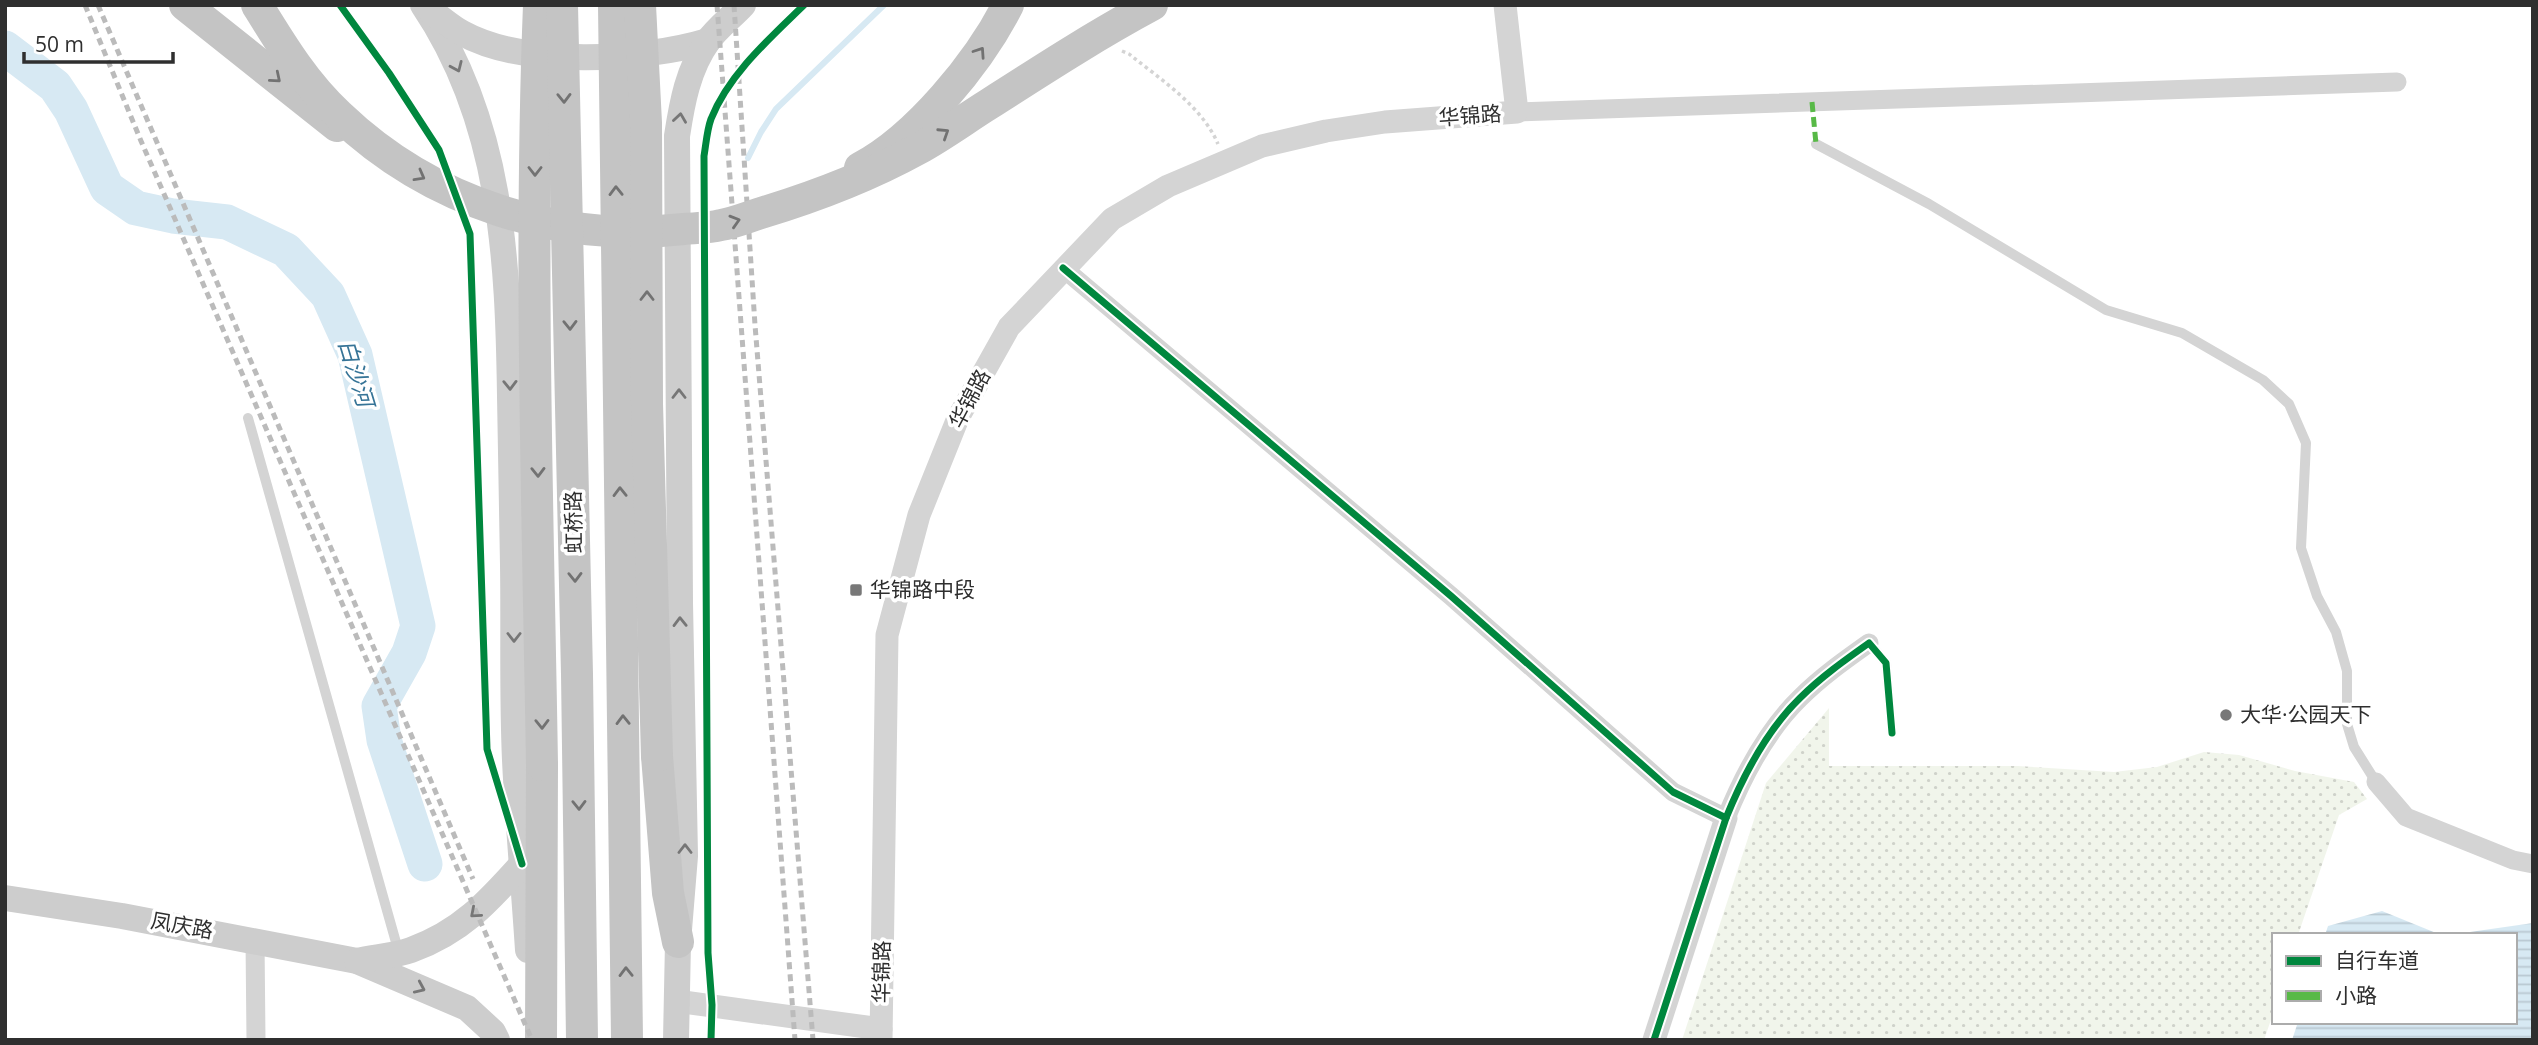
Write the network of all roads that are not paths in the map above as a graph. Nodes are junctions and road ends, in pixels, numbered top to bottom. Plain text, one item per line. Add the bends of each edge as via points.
1 (185, 5) edge
2 (257, 5) edge
3 (539, 5) edge
4 (562, 5) edge
5 (614, 5) edge
6 (640, 5) edge
7 (743, 5) edge
8 (1008, 5) edge
9 (1152, 5) edge
10 (1505, 5) edge
11 (424, 6) edge
12 (708, 41) junction
13 (2397, 82) dead end
14 (1517, 112) junction
15 (1816, 144) dead end
16 (385, 156) junction
17 (797, 202) junction
18 (1063, 268) junction
19 (248, 418) dead end
20 (1868, 643) joint
21 (1892, 733) dead end
22 (542, 765) junction
23 (2376, 782) joint
24 (1726, 818) junction
25 (522, 864) junction
26 (2533, 864) edge
27 (5, 898) edge
28 (255, 940) junction
29 (678, 942) junction
30 (399, 953) junction
31 (358, 961) junction
32 (676, 1001) junction
33 (881, 1034) edge
34 (256, 1040) edge
35 (497, 1040) edge
36 (534, 1040) edge
37 (541, 1040) edge
38 (582, 1040) edge
39 (627, 1040) edge
40 (677, 1040) edge
41 (1654, 1040) edge

1 -> 16 highway, bridge via 316,111
2 - 16 highway, bridge via 292,61 337,114
3 -> 22 highway, bridge via 535,315
4 -> 38 highway, 虹桥路, bridge
39 -> 5 highway, bridge
29 -> 6 highway, bridge via 668,894 657,756
7 - 12 main road
17 -> 8 highway, bridge via 866,166 912,131 979,53
17 -> 9 highway, bridge via 918,149
10 - 14 street
11 - 12 main road via 462,33 486,43 552,56 665,52
11 -> 25 main road via 451,54 475,115 490,165 503,240 510,368 515,759
29 -> 12 main road via 685,856 677,136 690,75
13 - 14 street
14 - 18 street, 华锦路 via 1385,122 1262,146 1168,186 1112,219
15 - 23 lane via 1929,204 2106,310 2182,333 2263,380 2289,404 2306,443 2301,548 2347,671 2347,724 2354,747
16 -> 17 highway, bridge via 468,200 515,216 614,233 720,225
18 - 24 street via 1451,596 1673,792
18 - 33 street, 华锦路 via 1009,327 958,418 919,514 887,635
19 - 30 lane
20 - 21 lane via 1886,663
20 - 24 street via 1798,700 1767,739
22 - 25 main road
22 - 37 highway
23 - 26 street via 2406,817
24 - 41 street
25 -> 30 main road via 474,915 444,936
25 - 36 main road
27 - 28 main road, 凤庆路
28 - 31 main road, 凤庆路
28 - 34 street
29 - 32 main road
30 - 31 main road
31 -> 35 main road via 467,1008
32 - 33 street
32 - 40 main road

